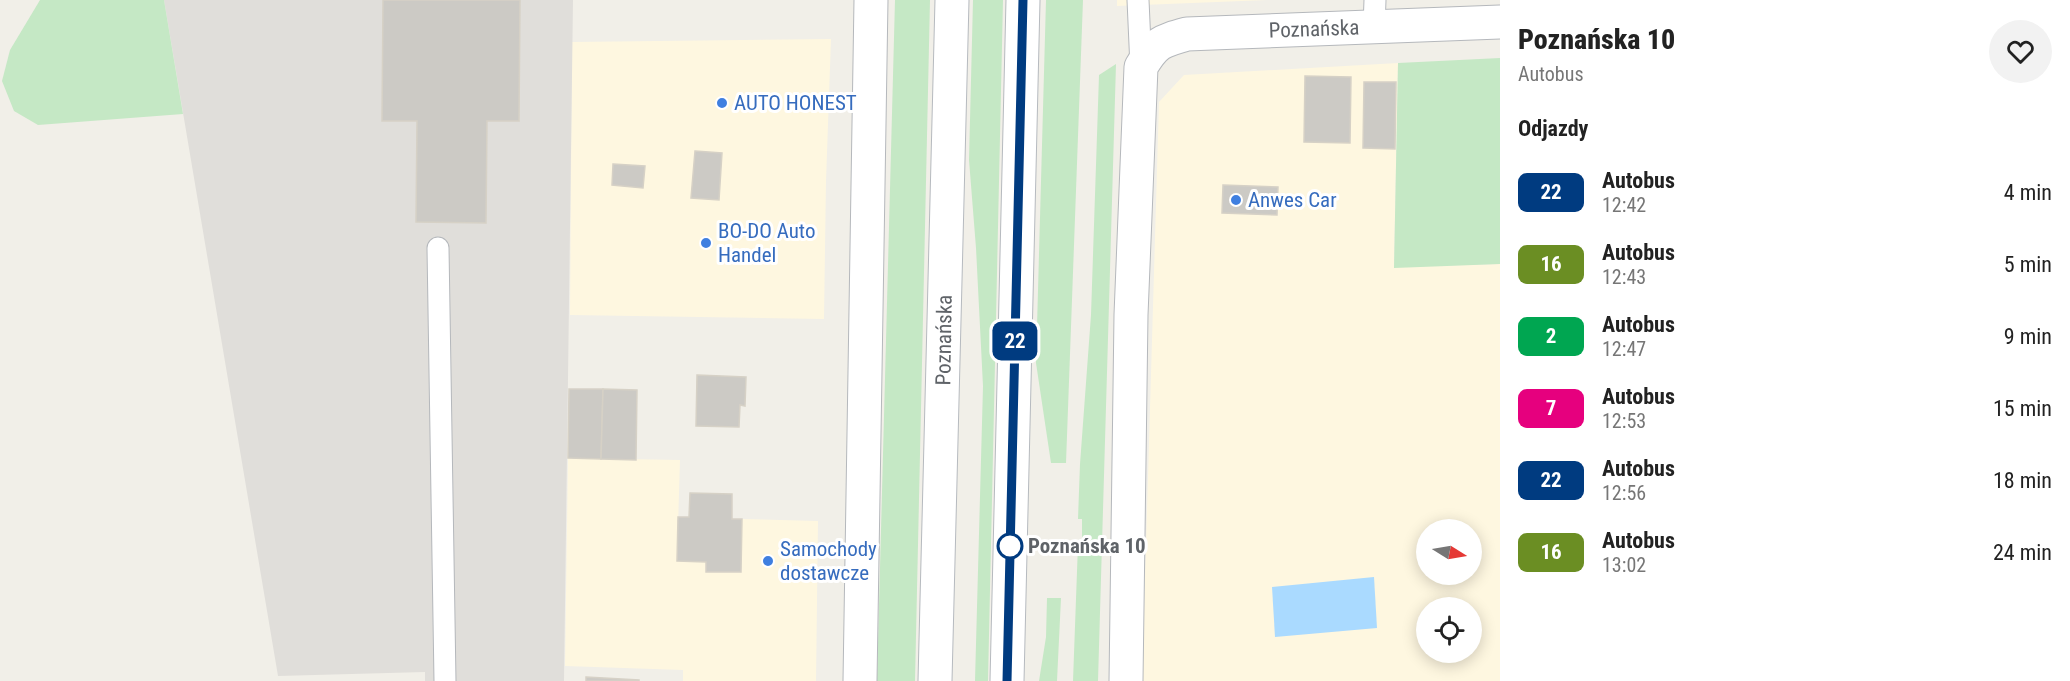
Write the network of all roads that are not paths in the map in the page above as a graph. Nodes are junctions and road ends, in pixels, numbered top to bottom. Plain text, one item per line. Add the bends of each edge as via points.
1 (871, 0) edge
2 (952, 0) edge
3 (1023, 0) edge
4 (1138, 0) edge
5 (1374, 14) edge
6 (1500, 22) edge
7 (1141, 67) junction
8 (438, 248) dead end
9 (445, 681) edge
10 (860, 681) edge
11 (935, 681) edge
12 (1007, 681) edge
13 (1126, 681) edge

1 - 10 street
2 - 11 street, Poznańska
3 - 12 street
4 - 7 lane
5 - 6 street, Poznańska
5 - 7 street, Poznańska via 1187,34 1151,49
7 - 13 street via 1131,315
8 - 9 lane

